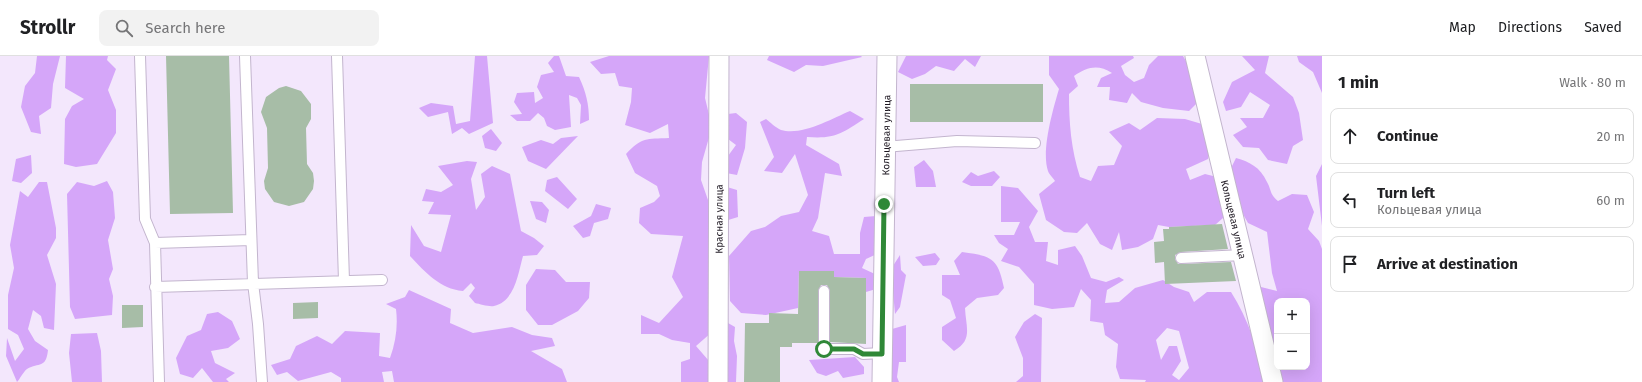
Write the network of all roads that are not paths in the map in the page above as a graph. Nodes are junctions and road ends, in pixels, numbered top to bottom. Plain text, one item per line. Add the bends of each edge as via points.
1 (140, 56) edge
2 (245, 56) edge
3 (337, 56) edge
4 (719, 56) edge
5 (886, 56) edge
6 (1195, 56) edge
7 (1035, 143) dead end
8 (884, 147) junction
9 (252, 240) junction
10 (155, 243) junction
11 (1243, 255) junction
12 (1181, 258) dead end
13 (382, 280) dead end
14 (344, 281) junction
15 (253, 283) junction
16 (155, 287) junction
17 (824, 291) dead end
18 (882, 354) junction
19 (159, 382) edge
20 (262, 382) edge
21 (718, 382) edge
22 (882, 382) edge
23 (1273, 382) edge

1 - 10 lane via 145,220
2 - 9 lane
3 - 14 lane
4 - 21 street, Красная улица
5 - 8 street, Кольцевая улица
6 - 11 street, Кольцевая улица
7 - 8 lane via 957,141
8 - 18 street, Кольцевая улица
9 - 10 lane
9 - 15 lane
10 - 16 lane
11 - 12 lane
11 - 23 street, Кольцевая улица
13 - 14 lane
14 - 15 lane
15 - 16 lane
15 - 20 lane
16 - 19 lane
17 - 18 lane via 824,349 854,349 863,354
18 - 22 street, Кольцевая улица

